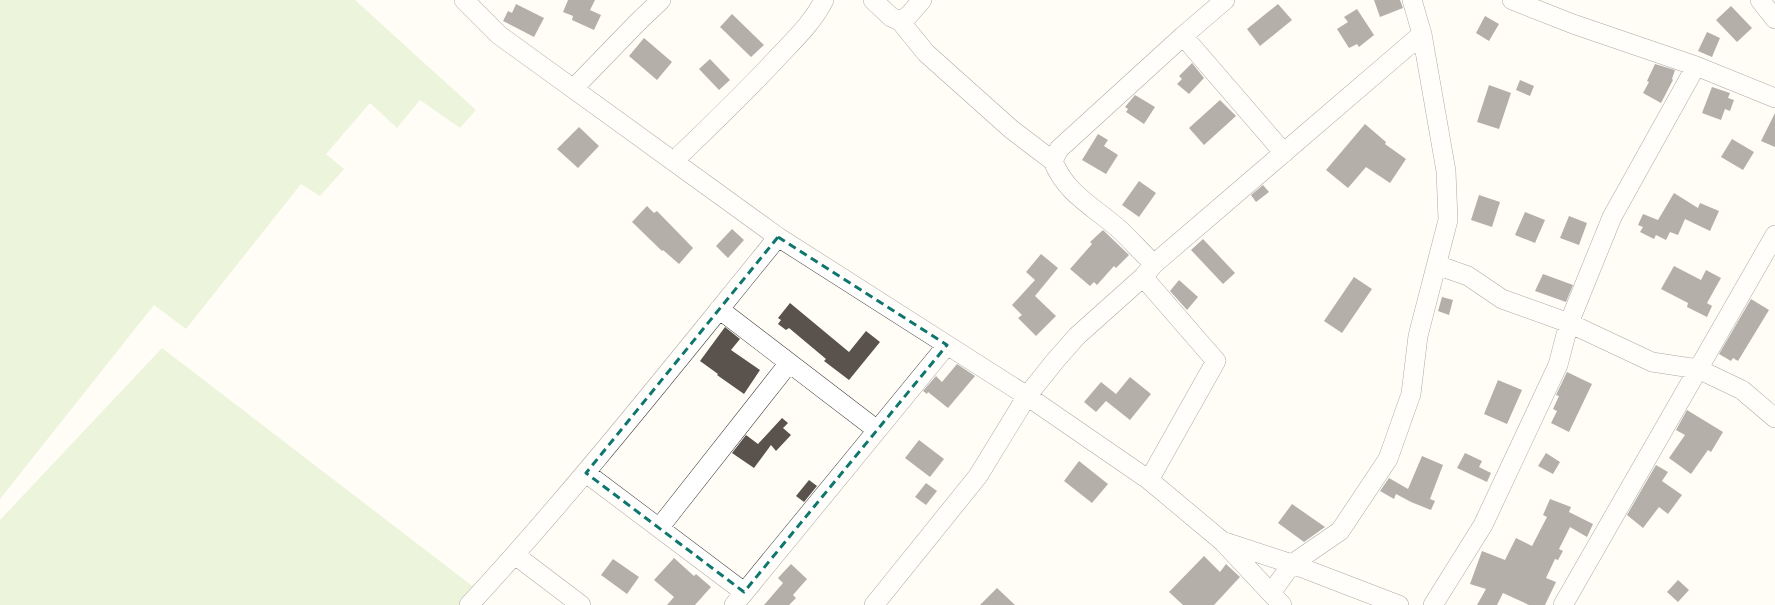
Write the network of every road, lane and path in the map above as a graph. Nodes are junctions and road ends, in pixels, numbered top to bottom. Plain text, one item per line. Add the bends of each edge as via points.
1 (464, 0) edge
2 (662, 0) edge
3 (824, 0) edge
4 (874, 0) edge
5 (922, 0) edge
6 (1225, 0) edge
7 (1412, 0) edge
8 (1512, 0) edge
9 (1760, 0) edge
10 (1775, 19) edge
11 (900, 21) junction
12 (1422, 34) junction
13 (1183, 36) junction
14 (1696, 66) junction
15 (574, 88) junction
16 (1775, 98) edge
17 (1284, 153) junction
18 (674, 161) junction
19 (1053, 161) junction
20 (1775, 235) edge
21 (778, 237) junction
22 (1437, 265) junction
23 (1148, 271) junction
24 (719, 309) junction
25 (1569, 324) junction
26 (947, 345) junction
27 (789, 363) junction
28 (1698, 369) junction
29 (1027, 396) junction
30 (1775, 418) edge
31 (877, 430) junction
32 (586, 473) junction
33 (1149, 480) junction
34 (659, 528) junction
35 (1222, 541) junction
36 (515, 555) junction
37 (1292, 564) junction
38 (739, 599) edge
39 (1276, 599) edge
40 (469, 605) edge
41 (581, 605) edge
42 (874, 605) edge
43 (1399, 605) edge
44 (1433, 605) edge
45 (1563, 605) edge

1 - 15 street via 499,35
2 - 15 street
3 - 18 street via 797,37
4 - 11 street
5 - 11 street
6 - 13 street
7 - 12 street
8 - 14 street
9 - 10 street
11 - 19 street via 926,53 1011,129
12 - 17 street
12 - 22 street via 1446,171 1448,220
13 - 17 street
13 - 19 street via 1059,149
14 - 16 street
14 - 25 street via 1612,217
15 - 18 street
17 - 23 street
18 - 21 street
19 - 23 street via 1057,172 1069,188 1120,230
20 - 28 street
21 - 24 street
21 - 26 street
22 - 25 street via 1468,276 1502,299
22 - 37 street via 1418,336 1411,394 1388,459 1340,531
23 - 29 street via 1077,336
23 - 33 street via 1216,361
24 - 27 street
24 - 32 street
25 - 28 street via 1652,362
25 - 44 street via 1558,364 1483,525
26 - 29 street
26 - 31 street
27 - 31 street
27 - 34 street
28 - 30 street via 1742,390
28 - 45 street
29 - 33 street
29 - 42 street via 978,476
31 - 38 street
32 - 34 street
32 - 36 street
33 - 35 street
34 - 38 street
35 - 37 street
35 - 39 street
36 - 40 street
36 - 41 street
37 - 39 street
37 - 43 street

